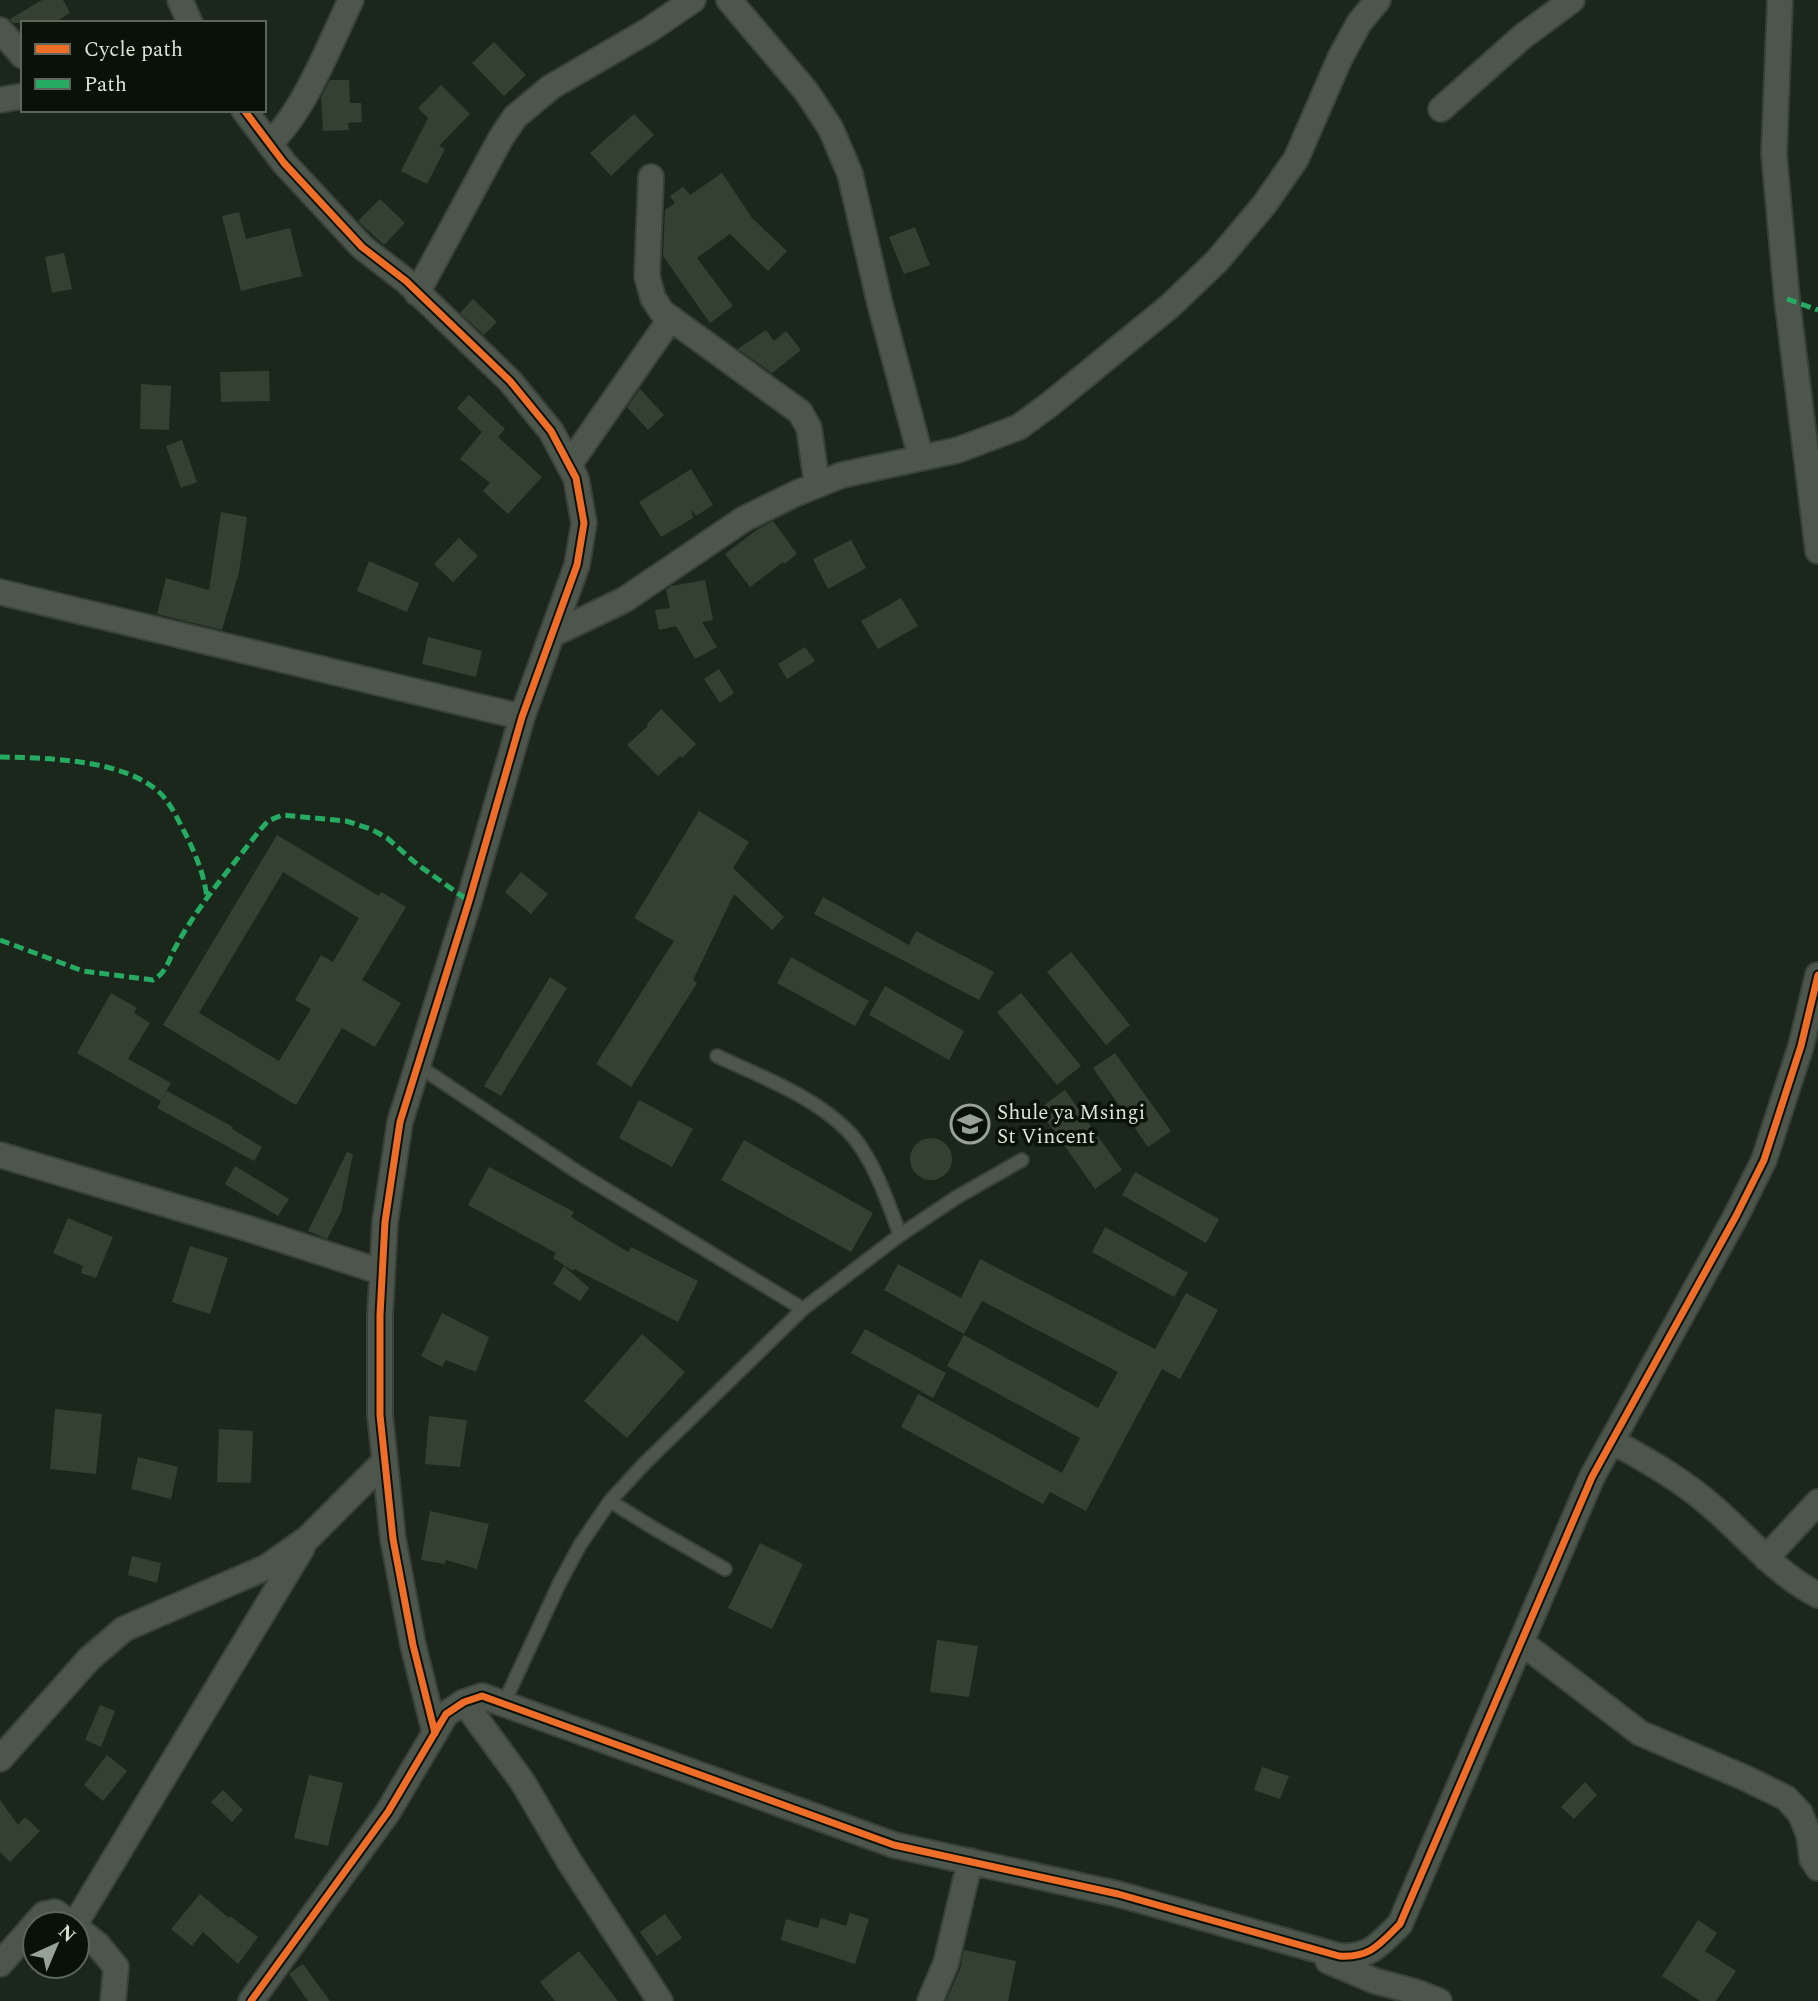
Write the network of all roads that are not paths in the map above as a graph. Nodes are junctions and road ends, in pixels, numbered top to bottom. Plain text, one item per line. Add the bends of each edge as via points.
1 (180, 0) edge
2 (351, 0) edge
3 (692, 0) edge
4 (729, 0) edge
5 (1378, 0) edge
6 (1572, 0) edge
7 (1780, 0) edge
8 (189, 21) edge
9 (0, 30) edge
10 (21, 54) edge
11 (21, 96) edge
12 (0, 100) edge
13 (1441, 108) dead end
14 (241, 112) edge
15 (269, 143) junction
16 (651, 177) dead end
17 (417, 293) junction
18 (671, 318) junction
19 (921, 458) junction
20 (569, 465) junction
21 (817, 485) junction
22 (1818, 551) edge
23 (0, 592) edge
24 (553, 634) junction
25 (522, 717) junction
26 (1818, 975) edge
27 (717, 1056) dead end
28 (416, 1064) junction
29 (0, 1155) edge
30 (1022, 1160) dead end
31 (900, 1235) junction
32 (382, 1272) junction
33 (803, 1309) junction
34 (1612, 1441) junction
35 (385, 1461) junction
36 (610, 1501) junction
37 (1818, 1502) edge
38 (308, 1538) junction
39 (1766, 1558) junction
40 (725, 1569) dead end
41 (1818, 1595) edge
42 (1521, 1642) junction
43 (464, 1702) junction
44 (504, 1703) junction
45 (435, 1733) junction
46 (0, 1759) edge
47 (970, 1861) junction
48 (1818, 1868) edge
49 (84, 1910) edge
50 (91, 1939) edge
51 (21, 1940) edge
52 (1291, 1943) junction
53 (0, 1964) edge
54 (1413, 1996) edge
55 (113, 2001) edge
56 (251, 2001) edge
57 (660, 2001) edge
58 (930, 2001) edge
59 (1439, 2001) edge

1 - 8 street
2 - 15 street via 296,111
3 - 17 street via 551,87 515,117
4 - 19 street via 806,91 831,130 850,174
5 - 19 street via 1340,58 1296,159 1217,261 1170,306 1019,427 958,450
6 - 13 street
7 - 22 street via 1774,154
9 - 10 street
11 - 12 street
14 - 15 street
15 - 17 street via 362,247
16 - 18 street via 647,276 653,298
17 - 20 street via 510,381 551,431
18 - 20 street
18 - 21 street via 800,412 809,428
19 - 21 street
20 - 24 street via 576,478 584,523 577,565
21 - 24 street via 744,520 624,600
23 - 25 street
24 - 25 street
25 - 28 street
26 - 34 street via 1801,1046 1764,1160
27 - 31 lane via 797,1095 849,1132 887,1199
28 - 32 street via 400,1122
28 - 33 lane via 579,1173
29 - 32 street
30 - 31 lane
31 - 33 lane
32 - 35 street via 380,1415
33 - 36 lane
34 - 39 street via 1677,1479
34 - 42 street
35 - 38 street
35 - 45 street via 393,1539
36 - 40 lane
36 - 44 lane via 559,1584
37 - 39 street
38 - 46 street via 267,1567 124,1629 89,1659
38 - 49 street
39 - 41 street
42 - 48 street via 1640,1732 1786,1798 1800,1813
42 - 52 street via 1400,1924 1375,1950 1355,1957
43 - 44 street via 482,1696
43 - 45 street via 446,1714
43 - 57 street via 517,1773
44 - 47 street via 849,1830
45 - 56 street via 387,1812
47 - 52 street via 1118,1894
47 - 58 street via 946,1963
50 - 55 street via 116,1968
51 - 53 street
52 - 54 street
54 - 59 street

